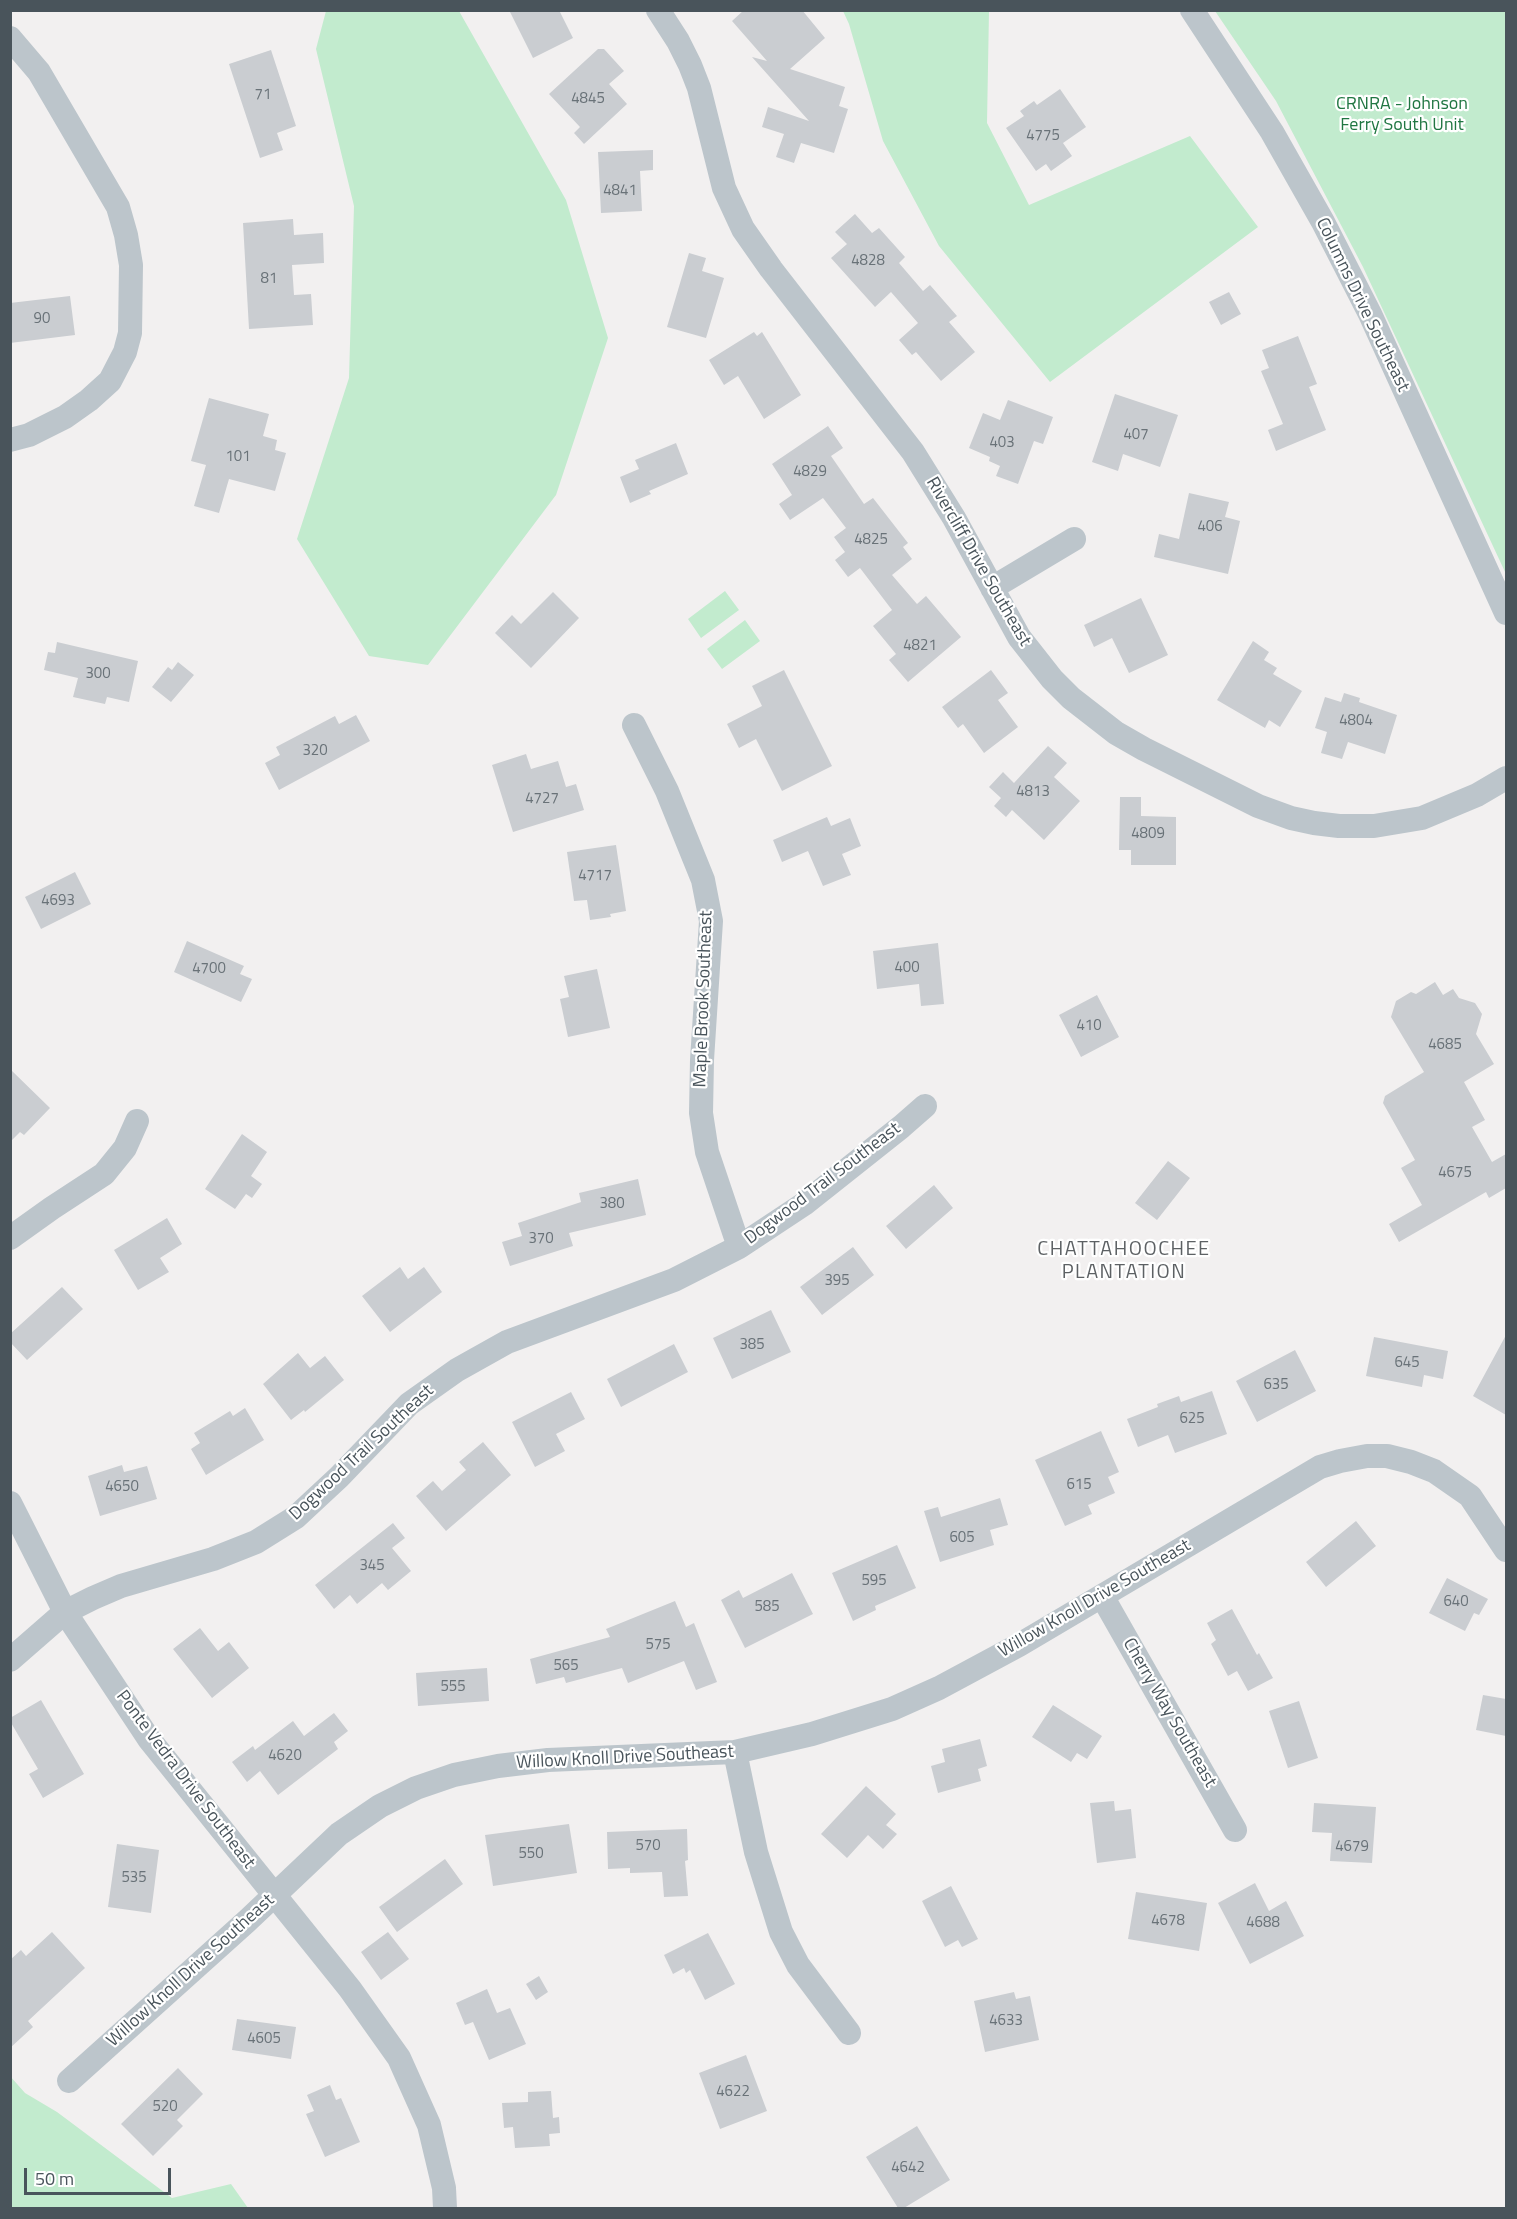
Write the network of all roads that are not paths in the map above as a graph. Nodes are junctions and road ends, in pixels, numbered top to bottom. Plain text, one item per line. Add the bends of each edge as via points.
1 (658, 10) edge
2 (1192, 10) edge
3 (10, 38) edge
4 (10, 440) edge
5 (1074, 539) dead end
6 (992, 588) junction
7 (1506, 613) edge
8 (634, 725) dead end
9 (1506, 778) edge
10 (925, 1106) dead end
11 (137, 1121) dead end
12 (10, 1238) edge
13 (739, 1248) junction
14 (10, 1503) edge
15 (1506, 1550) edge
16 (1102, 1596) junction
17 (65, 1612) junction
18 (10, 1660) edge
19 (735, 1752) junction
20 (1235, 1830) dead end
21 (274, 1896) junction
22 (849, 2033) dead end
23 (69, 2081) dead end
24 (445, 2208) edge

1 - 6 street, Rivercliff Drive Southeast via 678,41 699,88 724,188 743,229 913,452
2 - 7 street, Columns Drive Southeast via 1272,132 1323,222 1370,314
3 - 4 street via 39,72 118,207 131,265 130,333 110,381 65,417
5 - 6 street
6 - 9 street, Rivercliff Drive Southeast via 1035,658 1097,720 1144,749 1258,806 1314,823 1374,826 1422,818
8 - 13 street, Maple Brook Southeast via 704,880 711,921 701,1113 707,1152
10 - 13 street, Dogwood Trail Southeast via 804,1204
11 - 12 street via 125,1148 104,1174
13 - 17 street, Dogwood Trail Southeast via 674,1280 507,1342 457,1370 409,1404 296,1517 256,1542 121,1586
14 - 17 street, Ponte Vedra Drive Southeast
15 - 16 street, Willow Knoll Drive Southeast via 1470,1496 1444,1477 1411,1462 1367,1456 1320,1467
16 - 19 street, Willow Knoll Drive Southeast via 1001,1655 892,1709
16 - 20 street, Cherry Way Southeast
17 - 18 street, Dogwood Trail Southeast
17 - 21 street, Ponte Vedra Drive Southeast via 149,1739
19 - 21 street, Willow Knoll Drive Southeast via 548,1760 454,1775 380,1806 339,1834
19 - 22 street via 756,1852 781,1932 798,1965
21 - 23 street, Willow Knoll Drive Southeast
21 - 24 street, Ponte Vedra Drive Southeast via 350,1989 399,2058 429,2125

